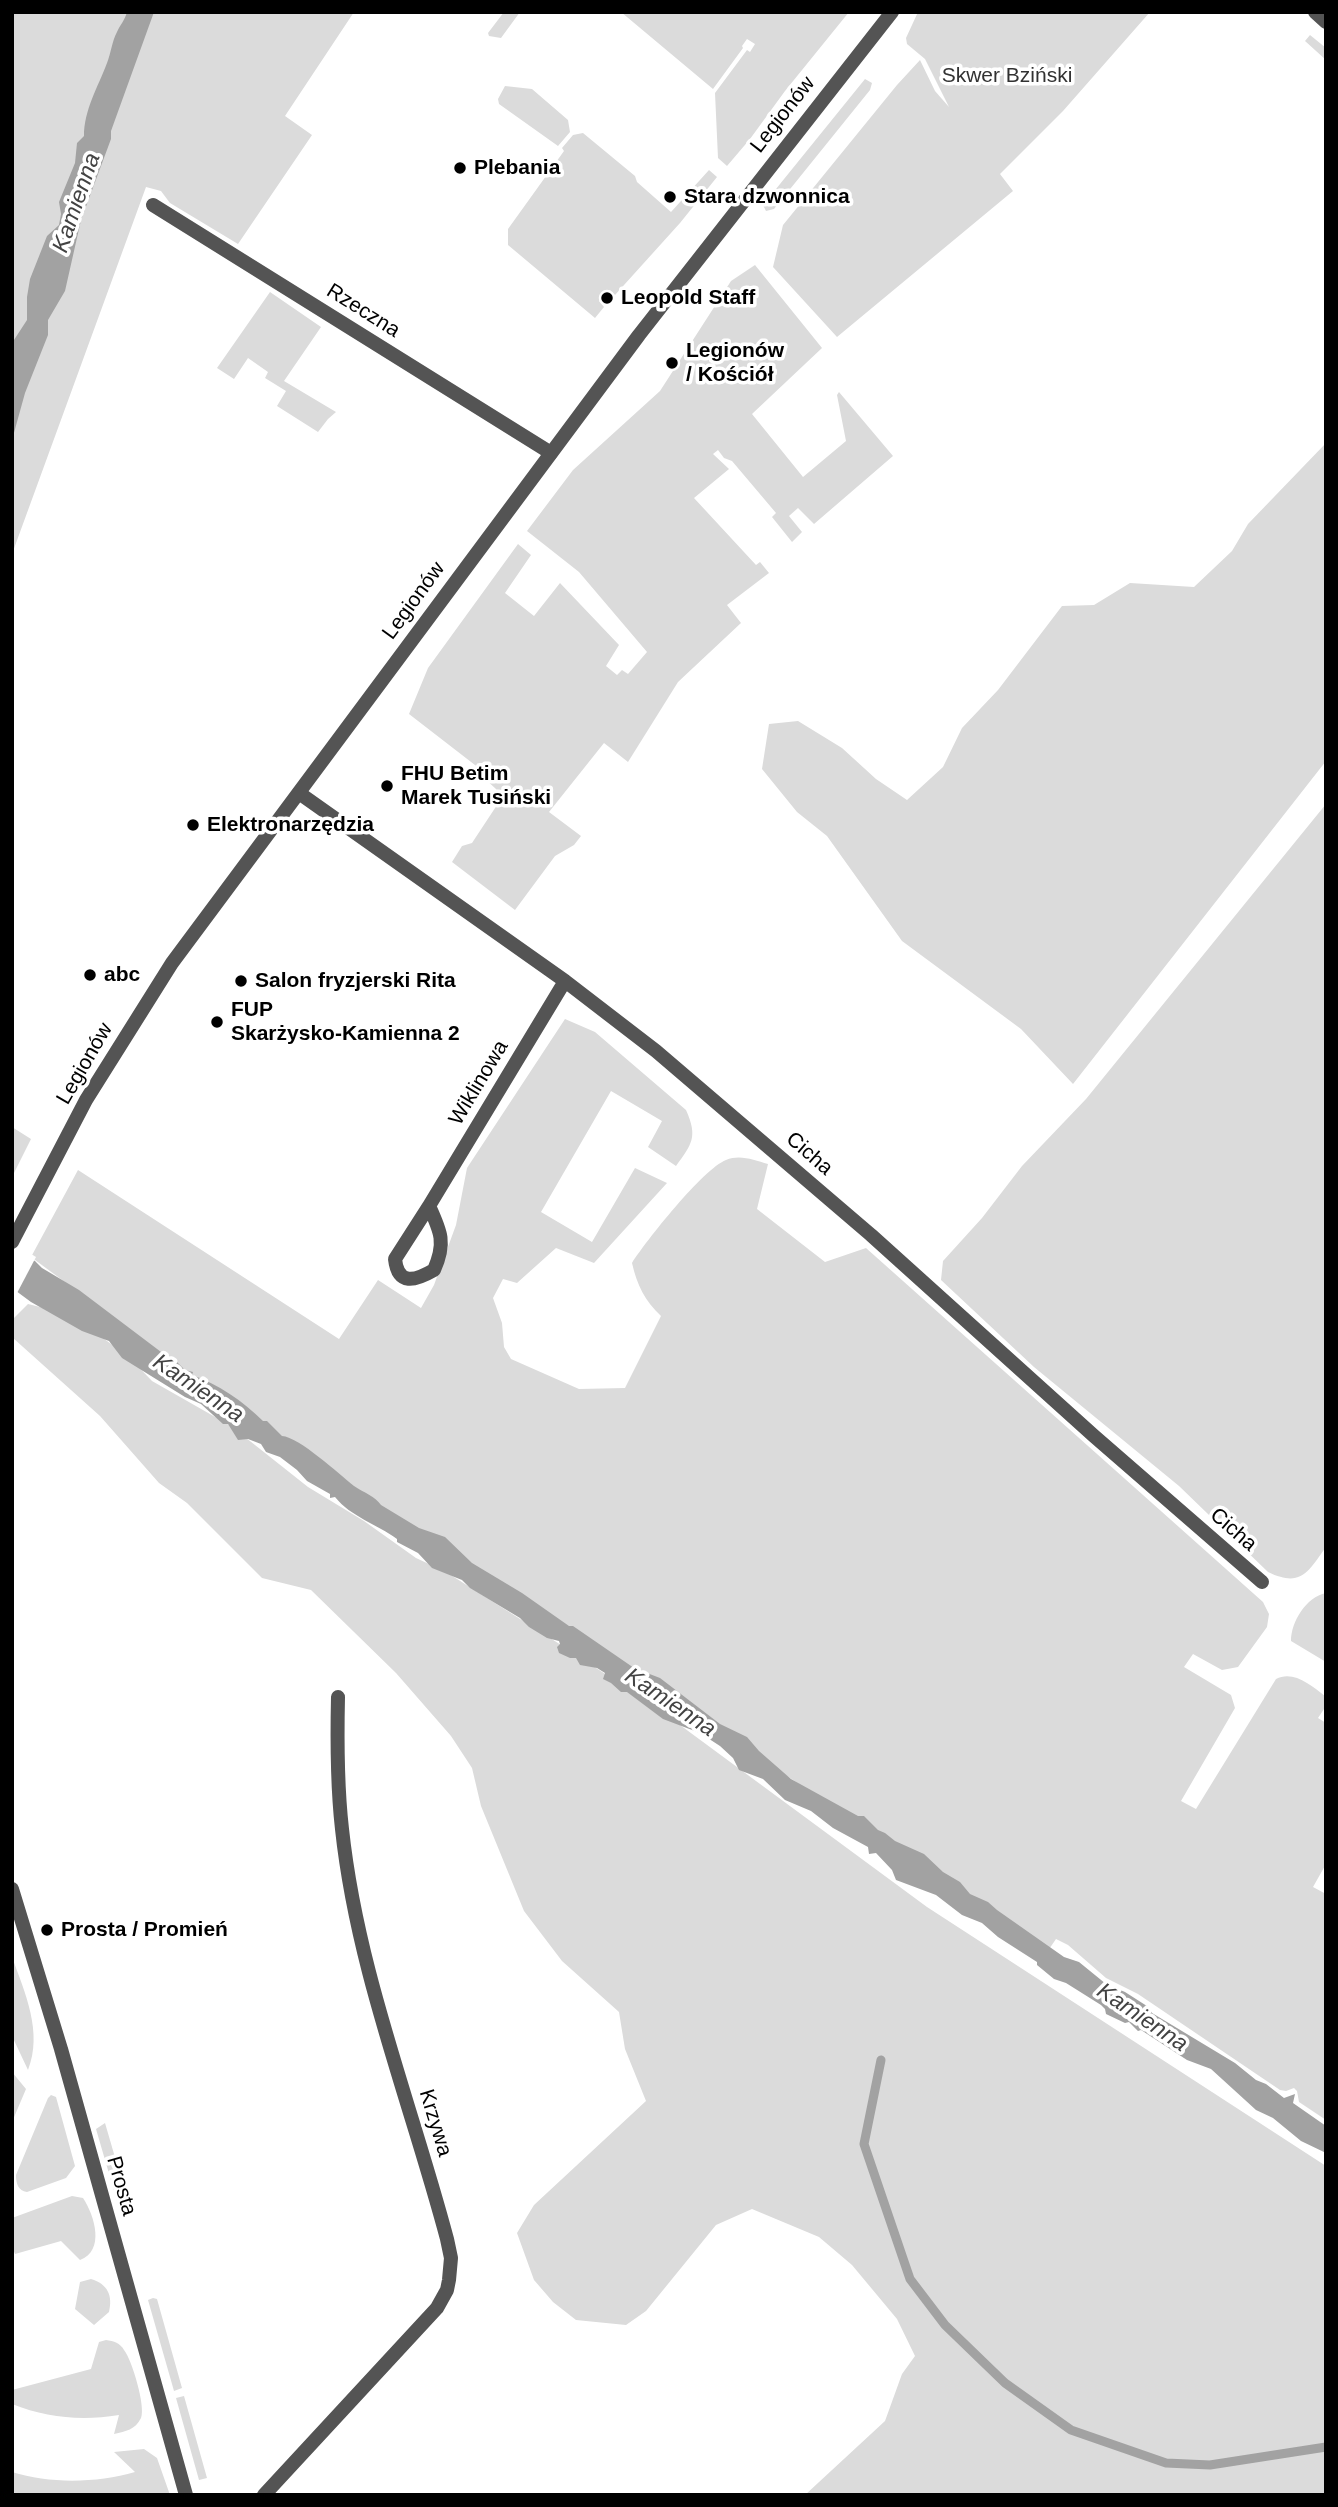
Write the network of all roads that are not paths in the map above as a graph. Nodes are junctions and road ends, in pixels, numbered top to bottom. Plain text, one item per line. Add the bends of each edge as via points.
1 (892, 12) edge
2 (1315, 12) edge
3 (1326, 22) edge
4 (153, 205) dead end
5 (551, 453) junction
6 (299, 793) junction
7 (565, 981) junction
8 (429, 1206) junction
9 (12, 1242) edge
10 (1262, 1582) dead end
11 (338, 1697) dead end
12 (12, 1889) edge
13 (186, 2495) edge
14 (264, 2495) edge

1 - 5 street, Legionów
2 - 3 street
4 - 5 street, Rzeczna
5 - 6 street, Legionów
6 - 7 street, Cicha
6 - 9 street, Legionów via 172,963 86,1100
7 - 8 street, Wiklinowa
7 - 10 street, Cicha via 772,1149
8 - 8 street, Wiklinowa via 395,1259 402,1277 421,1278 433,1270 438,1259 441,1231
11 - 14 street, Krzywa via 337,1777 350,1884 368,1968 447,2239 449,2280 425,2323
12 - 13 street, Prosta

